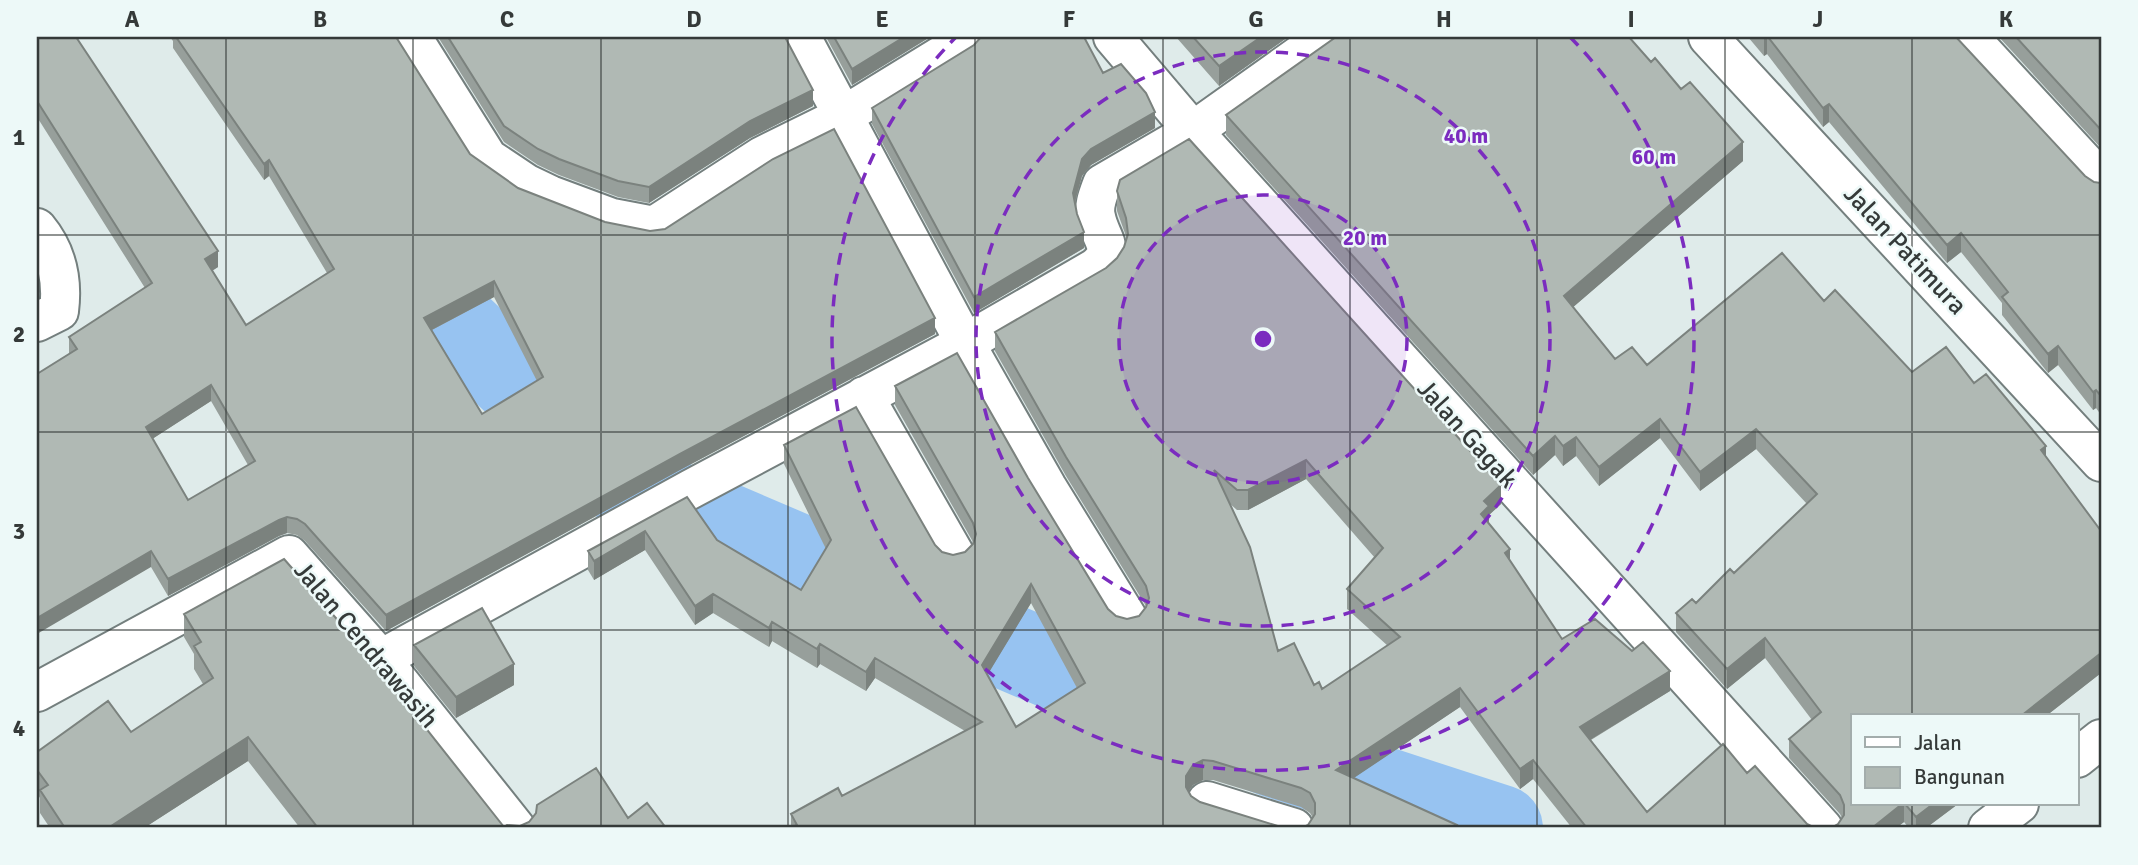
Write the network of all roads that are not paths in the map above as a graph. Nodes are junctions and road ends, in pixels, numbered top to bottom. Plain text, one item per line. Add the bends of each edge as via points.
1 (412, 37) edge
2 (801, 37) edge
3 (965, 37) edge
4 (1113, 37) edge
5 (1325, 37) edge
6 (1708, 37) edge
7 (1969, 37) edge
8 (843, 116) junction
9 (1193, 131) junction
10 (2101, 180) edge
11 (37, 228) edge
12 (37, 322) edge
13 (965, 343) junction
14 (864, 397) junction
15 (2101, 462) edge
16 (954, 553) edge
17 (1127, 617) edge
18 (381, 659) junction
19 (37, 692) edge
20 (2101, 739) edge
21 (2078, 757) edge
22 (1207, 801) edge
23 (2016, 806) edge
24 (516, 828) edge
25 (1294, 828) edge
26 (1823, 828) edge
27 (1988, 828) edge

1 - 8 main road via 488,158 550,195 632,223 654,226 762,156
2 - 8 main road
3 - 8 main road
4 - 9 main road, Jalan Gagak
5 - 9 main road
6 - 15 main road, Jalan Patimura
7 - 10 main road
8 - 13 main road
9 - 13 main road via 1102,184 1095,215 1108,250 1105,261
9 - 26 main road, Jalan Gagak
11 - 12 main road via 59,269 61,298 59,311
13 - 14 main road
13 - 17 main road via 1046,487
14 - 16 main road
14 - 18 main road
18 - 19 main road, Jalan Cendrawasih via 289,555
18 - 24 main road, Jalan Cendrawasih
20 - 21 main road
22 - 25 main road
23 - 27 main road

